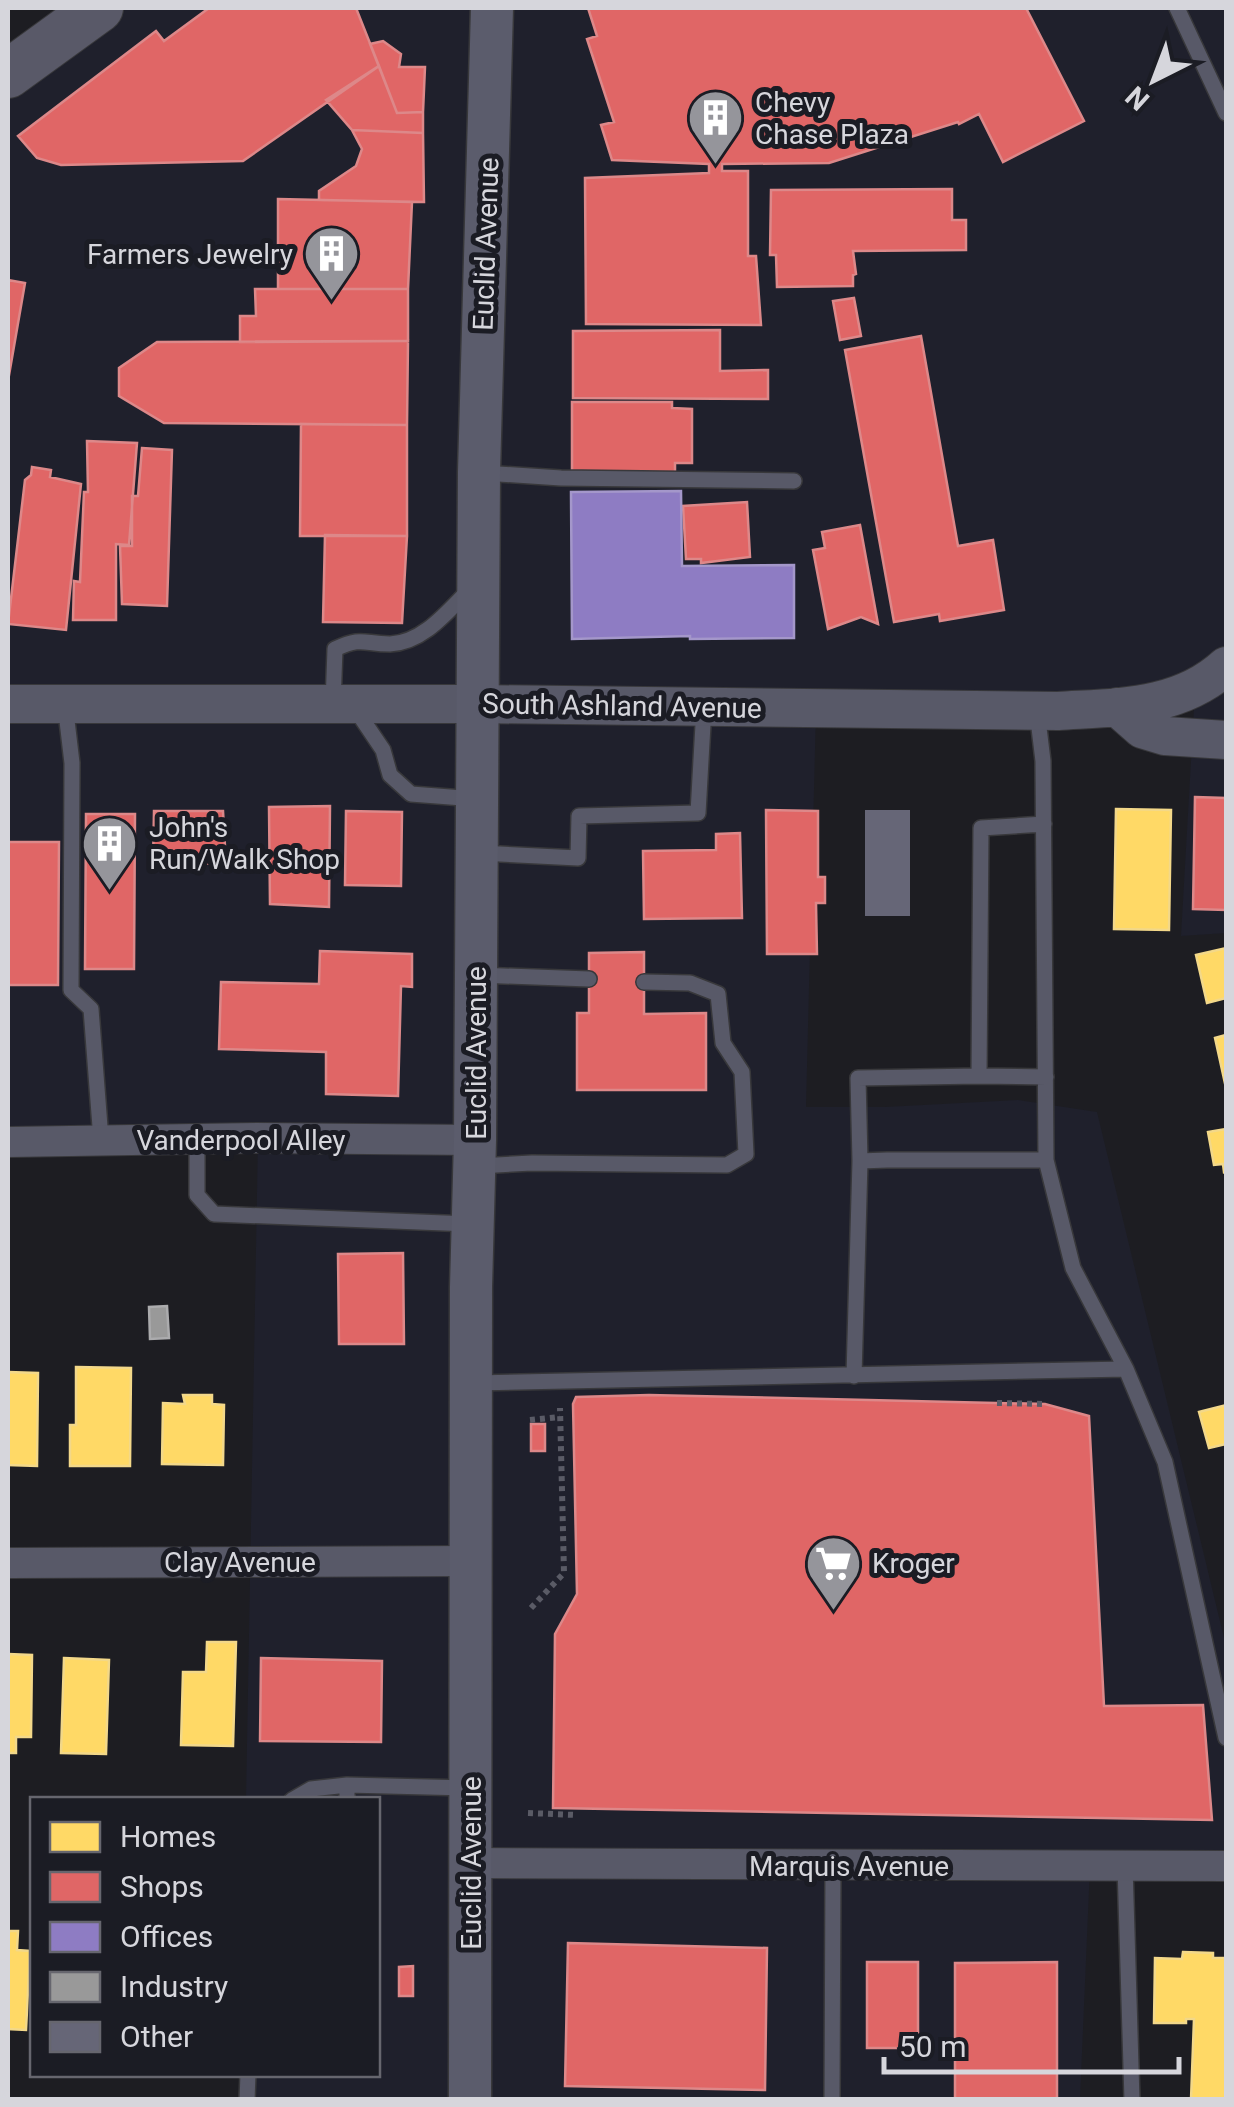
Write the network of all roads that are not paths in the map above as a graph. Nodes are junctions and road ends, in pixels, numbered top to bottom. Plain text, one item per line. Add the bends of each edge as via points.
1 (100, 8) edge
2 (492, 8) edge
3 (1177, 8) edge
4 (8, 74) edge
5 (1226, 113) edge
6 (480, 472) junction
7 (794, 481) dead end
8 (478, 581) junction
9 (1226, 666) edge
10 (8, 704) edge
11 (65, 704) junction
12 (342, 704) junction
13 (476, 704) junction
14 (704, 707) junction
15 (1117, 707) junction
16 (1037, 711) junction
17 (1226, 740) edge
18 (476, 799) junction
19 (1044, 824) junction
20 (476, 852) junction
21 (476, 975) junction
22 (589, 978) dead end
23 (644, 982) dead end
24 (979, 1076) junction
25 (1046, 1077) junction
26 (102, 1140) junction
27 (197, 1140) junction
28 (8, 1142) edge
29 (475, 1153) junction
30 (1046, 1160) junction
31 (860, 1161) junction
32 (474, 1224) junction
33 (1126, 1368) junction
34 (854, 1376) junction
35 (470, 1383) junction
36 (472, 1561) junction
37 (8, 1563) edge
38 (1226, 1738) edge
39 (472, 1788) junction
40 (347, 1792) edge
41 (297, 1797) edge
42 (472, 1864) junction
43 (1126, 1866) junction
44 (1226, 1866) edge
45 (833, 1867) junction
46 (470, 2100) edge
47 (832, 2100) edge
48 (1132, 2100) edge

1 - 4 main road
2 - 6 main road, Euclid Avenue
3 - 5 lane
6 - 7 lane
6 - 8 main road, Euclid Avenue
8 - 12 lane via 438,622 406,642 355,639 335,649
8 - 13 main road, Euclid Avenue
9 - 15 street, South Ashland Avenue via 1176,698
10 - 11 street, South Ashland Avenue
11 - 12 street, South Ashland Avenue
11 - 26 lane via 72,762 71,990 91,1009
12 - 13 street, South Ashland Avenue
12 - 18 lane via 383,750 390,775 411,794
13 - 14 street, South Ashland Avenue
13 - 18 main road, Euclid Avenue
14 - 16 street, South Ashland Avenue
14 - 20 lane via 698,814 579,816 578,858
15 - 16 street, South Ashland Avenue
15 - 17 street via 1142,729 1165,736
16 - 19 lane
18 - 20 main road, Euclid Avenue
19 - 24 lane via 981,828
19 - 25 lane
20 - 21 main road, Euclid Avenue
21 - 22 lane
21 - 29 main road, Euclid Avenue
23 - 29 lane via 690,983 718,994 723,1043 742,1072 746,1154 726,1165 532,1163
24 - 25 lane
24 - 31 lane via 858,1078
25 - 30 lane
26 - 27 street, Vanderpool Alley
26 - 28 street, Vanderpool Alley
27 - 29 street, Vanderpool Alley
27 - 32 lane via 197,1195 214,1214
29 - 32 main road, Euclid Avenue
30 - 31 lane
30 - 33 lane via 1073,1268
31 - 34 lane
32 - 35 main road, Euclid Avenue
33 - 34 lane
33 - 38 lane via 1165,1462
34 - 35 lane
35 - 36 main road, Euclid Avenue
36 - 37 street, Clay Avenue
36 - 39 main road, Euclid Avenue
39 - 40 lane
39 - 42 main road, Euclid Avenue
40 - 41 lane via 311,1789
42 - 45 street, Marquis Avenue
42 - 46 main road, Euclid Avenue
43 - 44 street, Marquis Avenue
43 - 45 street, Marquis Avenue
43 - 48 lane
45 - 47 lane

